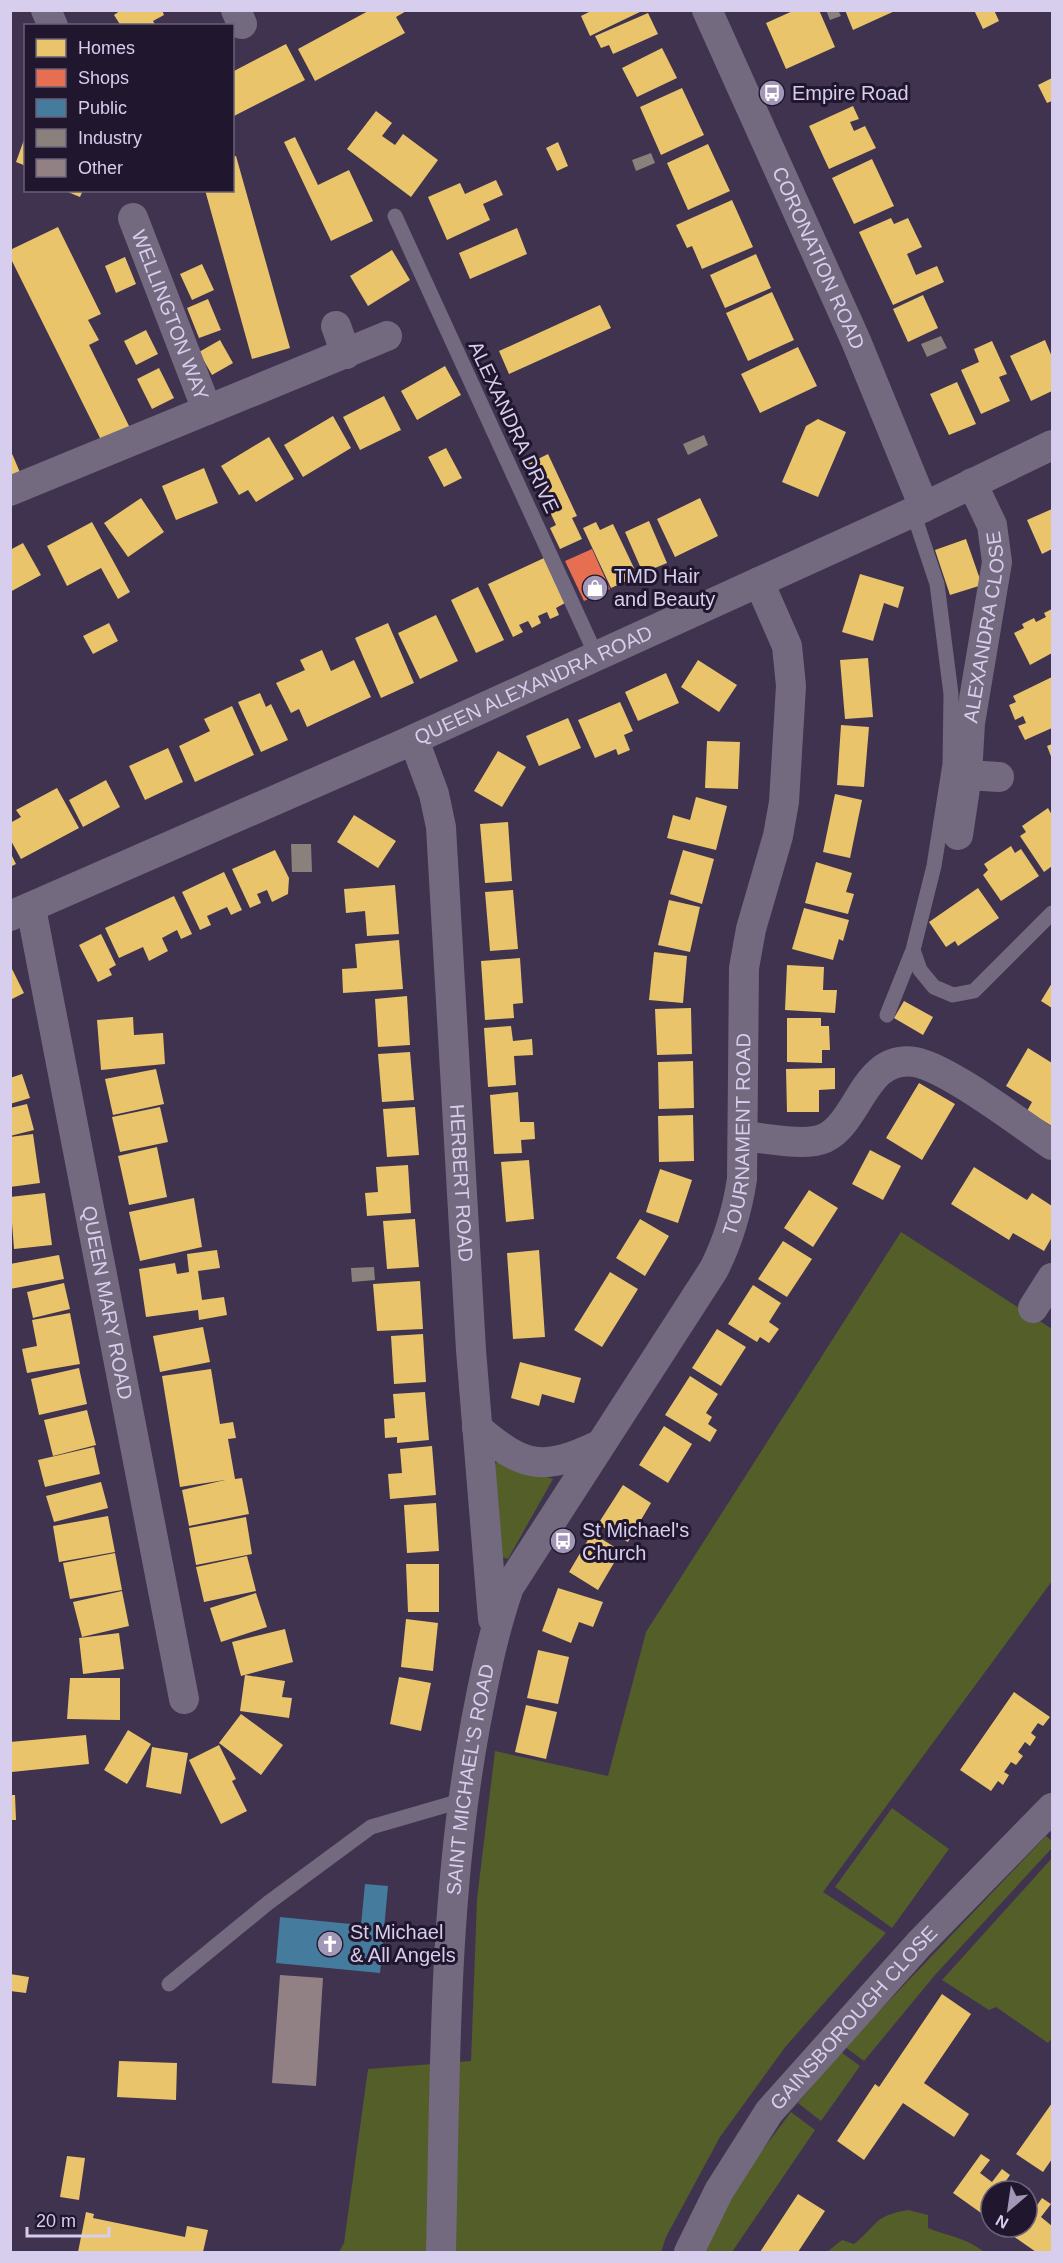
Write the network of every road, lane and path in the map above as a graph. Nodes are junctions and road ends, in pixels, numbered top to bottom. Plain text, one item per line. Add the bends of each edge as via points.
1 (46, 10) edge
2 (707, 10) edge
3 (52, 24) edge
4 (395, 216) dead end
5 (133, 218) dead end
6 (387, 336) dead end
7 (207, 410) junction
8 (1053, 445) edge
9 (972, 483) junction
10 (10, 491) edge
11 (918, 509) junction
12 (759, 582) junction
13 (596, 655) junction
14 (414, 740) junction
15 (967, 775) junction
16 (999, 777) dead end
17 (958, 835) dead end
18 (21, 912) edge
19 (1053, 913) edge
20 (913, 950) junction
21 (887, 1015) dead end
22 (743, 1136) junction
23 (1053, 1145) edge
24 (1053, 1278) edge
25 (1033, 1308) dead end
26 (477, 1428) junction
27 (599, 1445) junction
28 (493, 1631) junction
29 (184, 1699) dead end
30 (464, 1800) junction
31 (1053, 1808) edge
32 (169, 1984) dead end
33 (441, 2253) edge
34 (689, 2253) edge

1 - 3 street
2 - 11 street, CORONATION ROAD via 851,330
4 - 13 lane, ALEXANDRA DRIVE
5 - 7 street, WELLINGTON WAY
6 - 7 street, WELLINGTON WAY via 341,340
7 - 10 street, WELLINGTON WAY
8 - 9 street, QUEEN ALEXANDRA ROAD
9 - 11 street, QUEEN ALEXANDRA ROAD
9 - 15 street, ALEXANDRA CLOSE via 992,525 998,562 970,723
11 - 12 street, QUEEN ALEXANDRA ROAD
11 - 20 lane via 937,584 951,694 950,764 934,866
12 - 13 street, QUEEN ALEXANDRA ROAD
12 - 22 street, TOURNAMENT ROAD via 786,646 791,686 784,802 744,968
13 - 14 street, QUEEN ALEXANDRA ROAD
14 - 18 street, QUEEN ALEXANDRA ROAD
14 - 26 street, HERBERT ROAD via 434,794 441,827
15 - 16 street
15 - 17 street, ALEXANDRA CLOSE
18 - 29 street, QUEEN MARY ROAD
19 - 20 lane via 974,991 953,995 934,987 920,970
20 - 21 lane
22 - 23 street via 806,1143 824,1138 839,1129 869,1081 889,1067 914,1062 939,1070
22 - 27 street, TOURNAMENT ROAD via 738,1211 730,1237 714,1269
24 - 25 street
26 - 27 street via 502,1449 543,1464 567,1460
26 - 28 street, HERBERT ROAD
27 - 28 street, TOURNAMENT ROAD via 509,1587
28 - 30 street, SAINT MICHAEL'S ROAD
30 - 32 lane via 371,1827 268,1903
30 - 33 street, SAINT MICHAEL'S ROAD via 449,1954
31 - 34 street, GAINSBOROUGH CLOSE via 920,1943 769,2112 719,2191

